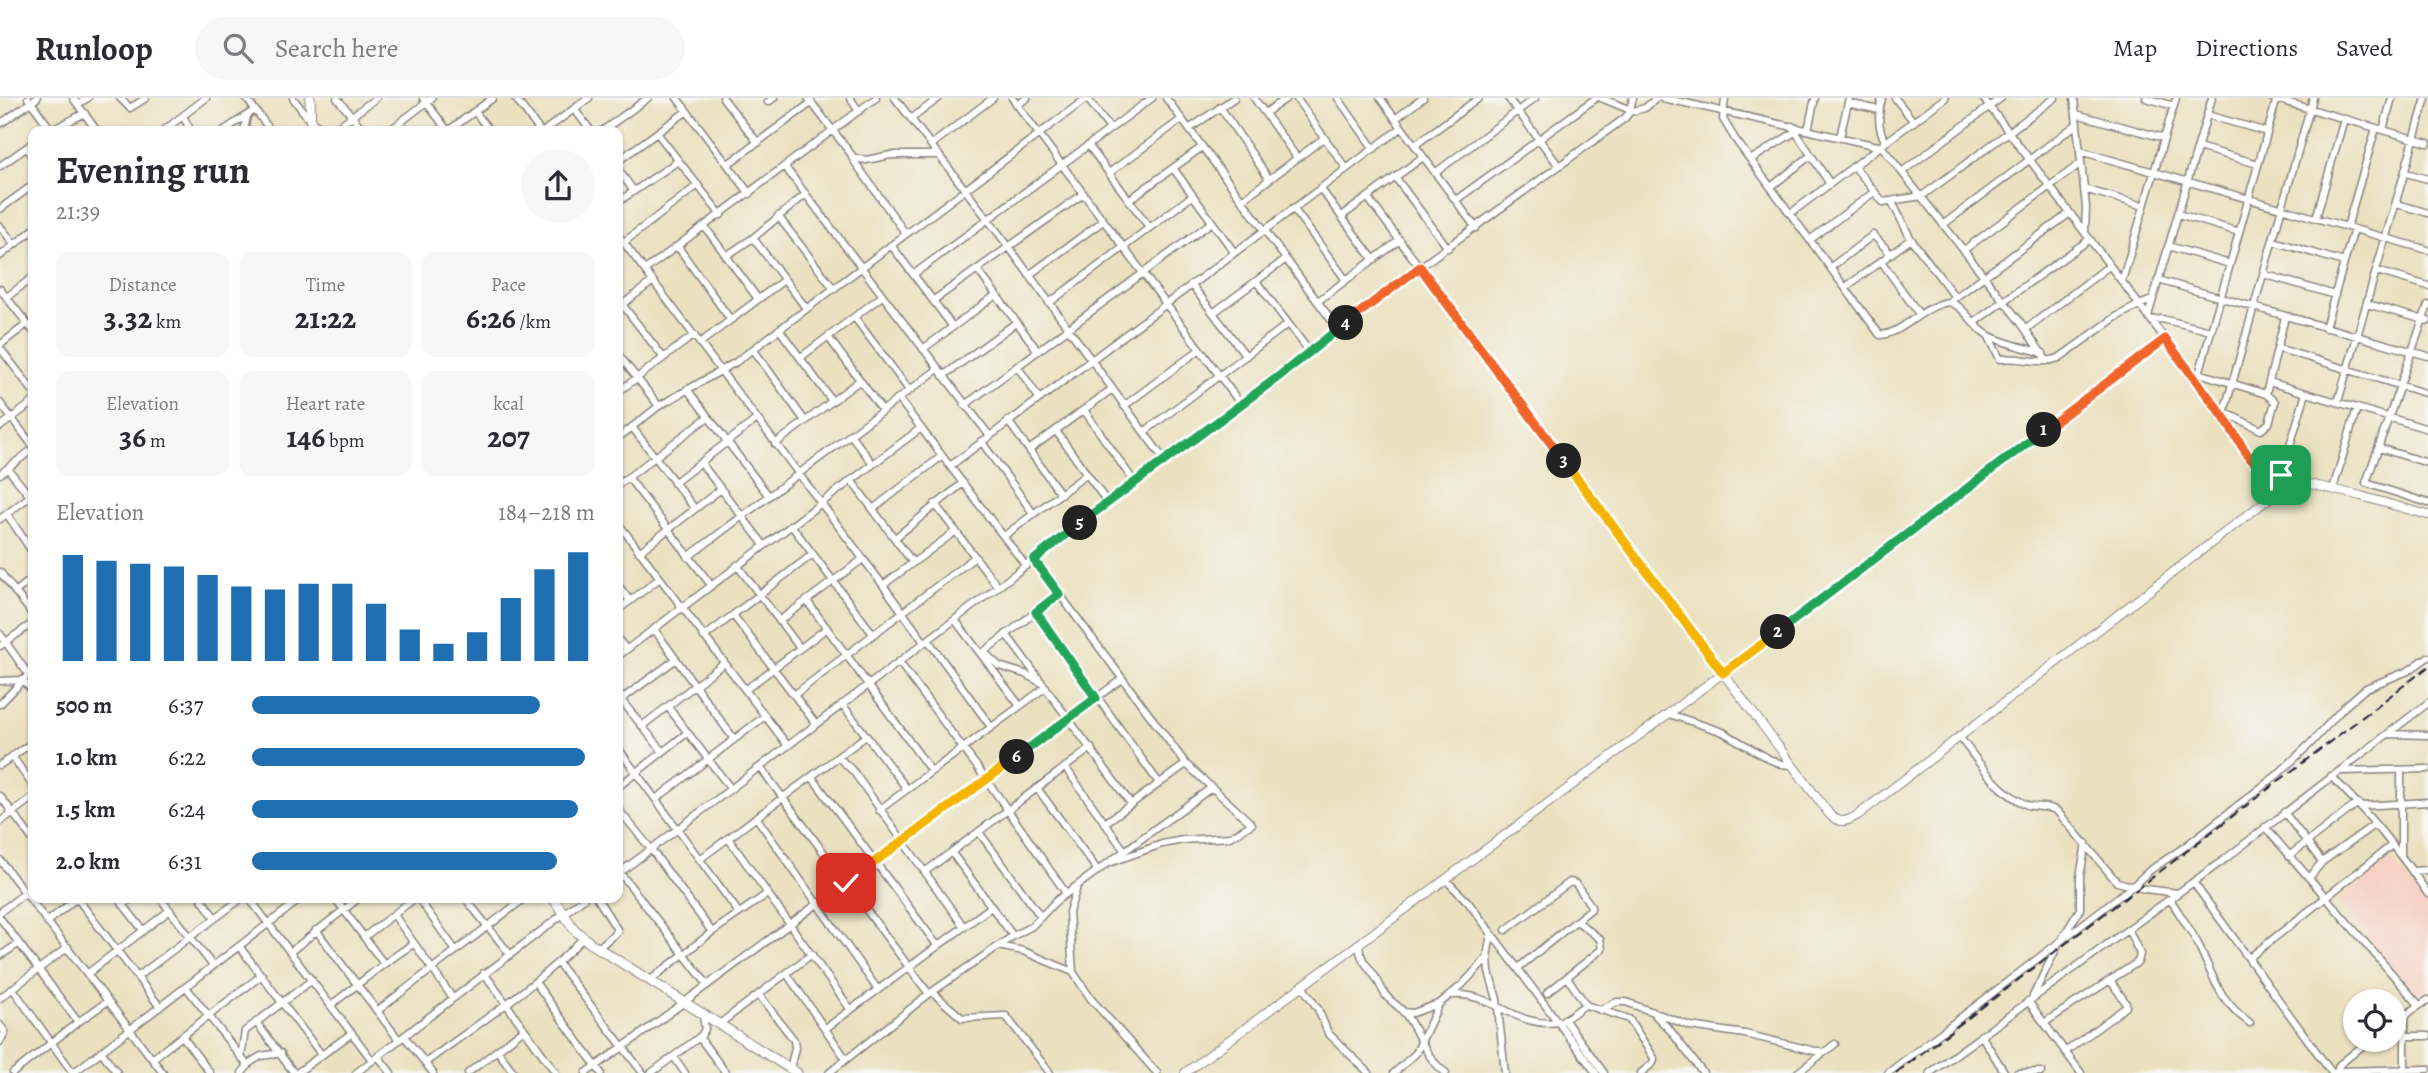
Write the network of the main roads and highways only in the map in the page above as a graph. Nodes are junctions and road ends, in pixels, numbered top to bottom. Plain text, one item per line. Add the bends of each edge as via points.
1 (310, 98) edge
2 (311, 126) edge
3 (2428, 515) edge
4 (556, 903) edge
5 (793, 1071) edge
6 (1185, 1073) edge

1 - 2 highway
3 - 6 main road via 2293,480 1858,815 1843,822 1830,815 1723,673
4 - 5 highway via 583,938

